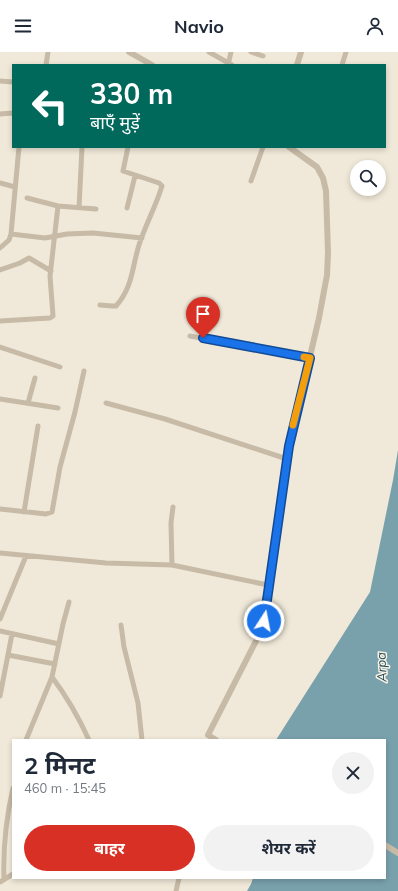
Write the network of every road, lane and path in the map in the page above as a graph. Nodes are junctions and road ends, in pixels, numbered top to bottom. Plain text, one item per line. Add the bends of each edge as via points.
1 (48, 52) edge
2 (129, 52) edge
3 (209, 52) edge
4 (231, 52) edge
5 (251, 52) edge
6 (301, 52) edge
7 (346, 52) edge
8 (214, 53) edge
9 (262, 56) dead end
10 (46, 64) edge
11 (149, 64) edge
12 (229, 64) edge
13 (297, 64) edge
14 (342, 64) edge
15 (0, 81) edge
16 (12, 82) edge
17 (12, 113) edge
18 (0, 114) edge
19 (18, 148) edge
20 (82, 148) edge
21 (128, 148) edge
22 (263, 148) edge
23 (292, 148) edge
24 (135, 176) junction
25 (252, 181) dead end
26 (0, 183) edge
27 (15, 187) junction
28 (27, 198) dead end
29 (58, 206) junction
30 (79, 208) junction
31 (127, 208) dead end
32 (96, 209) dead end
33 (10, 234) junction
34 (54, 236) junction
35 (142, 238) junction
36 (0, 248) edge
37 (0, 270) edge
38 (50, 271) junction
39 (100, 305) dead end
40 (0, 321) edge
41 (190, 336) dead end
42 (0, 346) edge
43 (310, 358) junction
44 (60, 367) dead end
45 (84, 371) dead end
46 (35, 378) dead end
47 (0, 398) edge
48 (106, 402) dead end
49 (28, 403) junction
50 (58, 408) dead end
51 (38, 426) dead end
52 (287, 459) junction
53 (173, 507) dead end
54 (0, 509) edge
55 (24, 512) junction
56 (0, 553) edge
57 (26, 556) junction
58 (172, 565) junction
59 (268, 585) junction
60 (69, 602) dead end
61 (0, 619) edge
62 (122, 625) dead end
63 (0, 631) edge
64 (12, 634) junction
65 (59, 644) junction
66 (8, 655) junction
67 (55, 664) junction
68 (52, 677) junction
69 (2, 681) edge
70 (0, 696) edge
71 (206, 738) edge
72 (26, 739) edge
73 (89, 739) edge
74 (142, 739) edge
75 (12, 793) edge
76 (386, 846) edge
77 (2, 851) edge
78 (398, 853) edge
79 (2, 867) edge
80 (12, 875) edge
81 (179, 879) edge
82 (2, 881) edge
83 (176, 891) edge

1 - 10 street
2 - 11 street
3 - 8 street
4 - 12 street
5 - 9 street
6 - 13 street
7 - 14 street
8 - 12 street
15 - 16 street
17 - 18 street
19 - 27 street
20 - 30 street
21 - 24 street via 123,171
22 - 25 street
23 - 43 street via 317,167 326,191 327,275
24 - 31 street
24 - 35 street via 162,186
26 - 27 street
27 - 33 street
28 - 29 street
29 - 30 street
29 - 34 street
30 - 32 street
33 - 34 street via 45,238
33 - 36 street via 9,240
34 - 35 street via 93,233
34 - 38 street
35 - 39 street via 131,281 118,304
37 - 38 street via 28,258
38 - 40 street via 53,314 51,318
41 - 43 street
42 - 44 street
43 - 52 street
45 - 55 street via 60,467 52,512
46 - 49 street
47 - 49 street
48 - 52 street
49 - 50 street
51 - 55 street
52 - 59 street
53 - 58 street
54 - 55 street
56 - 57 street
57 - 58 street via 106,563
57 - 61 street
58 - 59 street
59 - 71 street via 264,621 258,637
60 - 65 street
62 - 74 street via 138,703
63 - 64 street
64 - 65 street
64 - 66 street
65 - 67 street
66 - 67 street
66 - 69 street
67 - 68 street
68 - 72 street
68 - 73 street via 68,699
69 - 70 street
75 - 77 street
76 - 78 street
77 - 79 street
79 - 82 street
80 - 82 street
81 - 83 street

